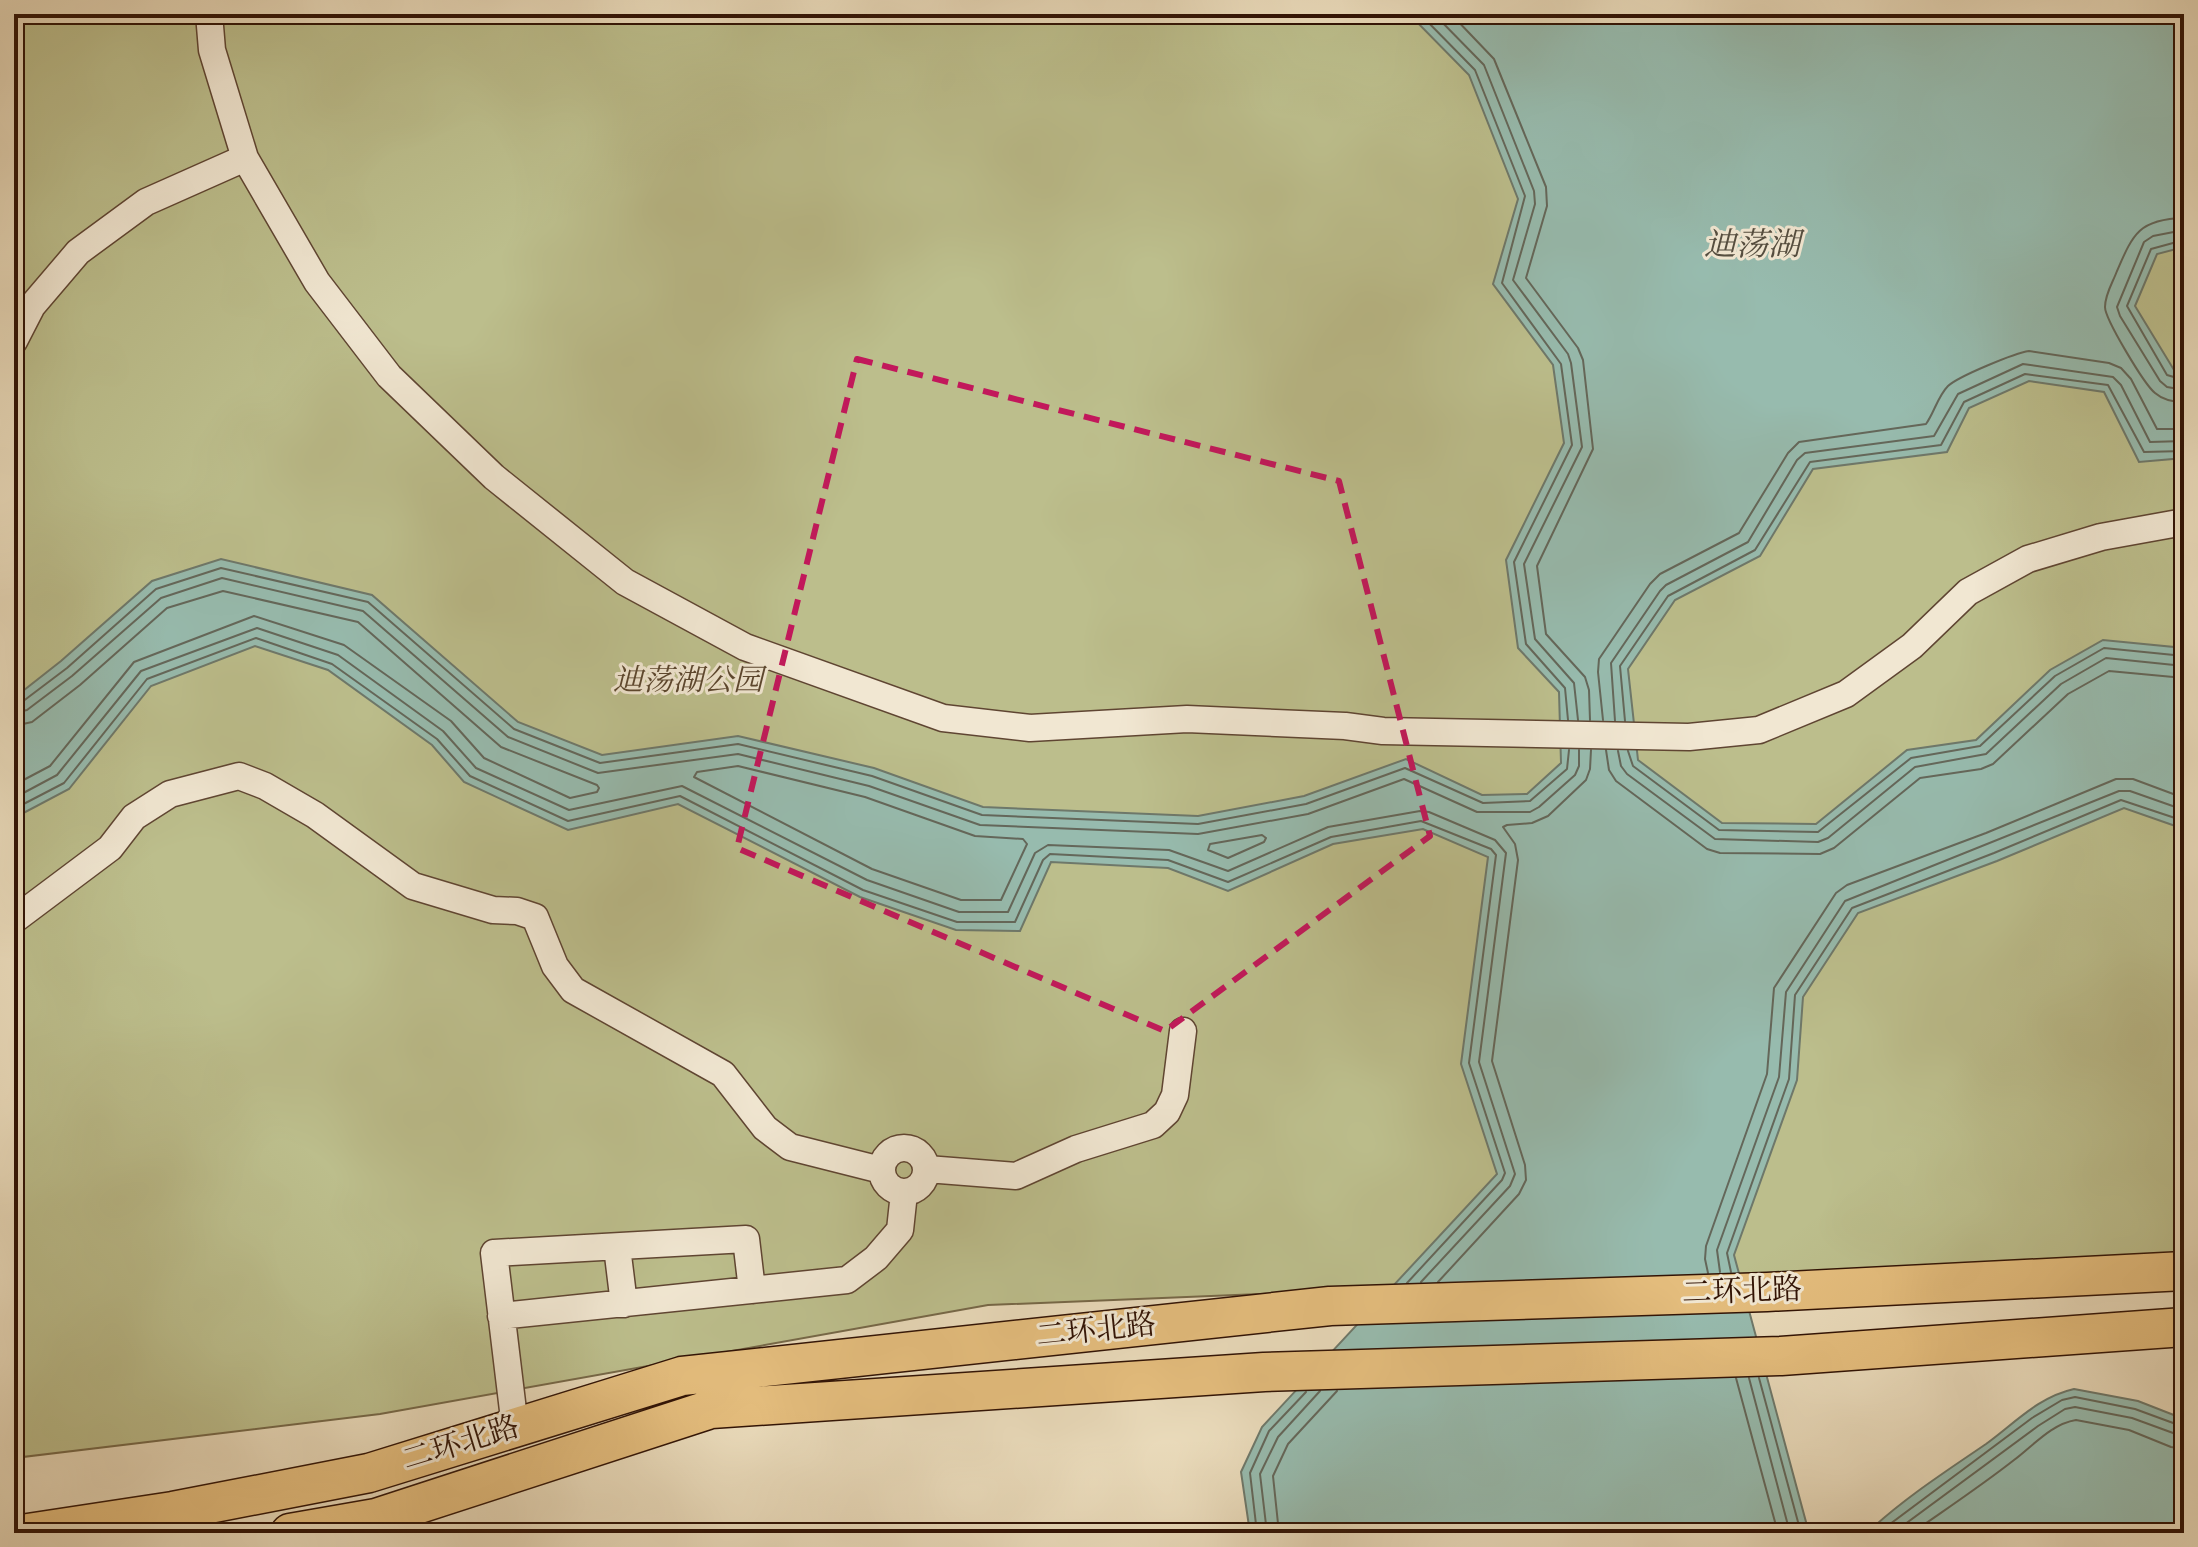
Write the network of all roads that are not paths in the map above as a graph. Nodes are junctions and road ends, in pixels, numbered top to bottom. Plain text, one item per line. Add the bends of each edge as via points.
1 (209, 14) edge
2 (245, 158) junction
3 (14, 341) edge
4 (2184, 522) edge
5 (14, 920) edge
6 (1183, 1031) dead end
7 (927, 1169) junction
8 (881, 1170) junction
9 (904, 1193) junction
10 (617, 1247) junction
11 (2184, 1271) edge
12 (752, 1290) junction
13 (624, 1304) junction
14 (501, 1316) junction
15 (2184, 1327) edge
16 (515, 1427) junction
17 (28, 1533) edge
18 (290, 1533) edge

1 - 2 lane via 212,50
2 - 3 lane via 146,202 78,252 32,306
2 - 4 lane via 317,282 389,376 494,477 625,582 745,647 943,718 1030,728 1187,719 1383,731 1689,737 1759,730 1846,694 1912,646 1968,592 2028,559 2101,537
5 - 8 lane via 110,848 134,817 170,794 239,776 315,815 413,886 535,917 555,966 573,990 723,1074 765,1128 790,1147
6 - 7 lane via 1175,1095 1153,1125 1076,1149 1016,1176
7 - 8 lane via 920,1153 904,1146 887,1153
7 - 9 lane via 921,1186
8 - 9 lane via 888,1187
9 - 12 lane via 900,1230 847,1280
10 - 12 lane via 746,1239
10 - 13 lane
10 - 14 lane via 494,1253
11 - 16 highway, 二环北路 via 1330,1306 682,1376
12 - 13 lane
13 - 14 lane
14 - 16 lane
15 - 18 highway, 二环北路 via 1781,1356 1264,1372 711,1409 376,1518
16 - 17 highway, 二环北路 via 369,1473

